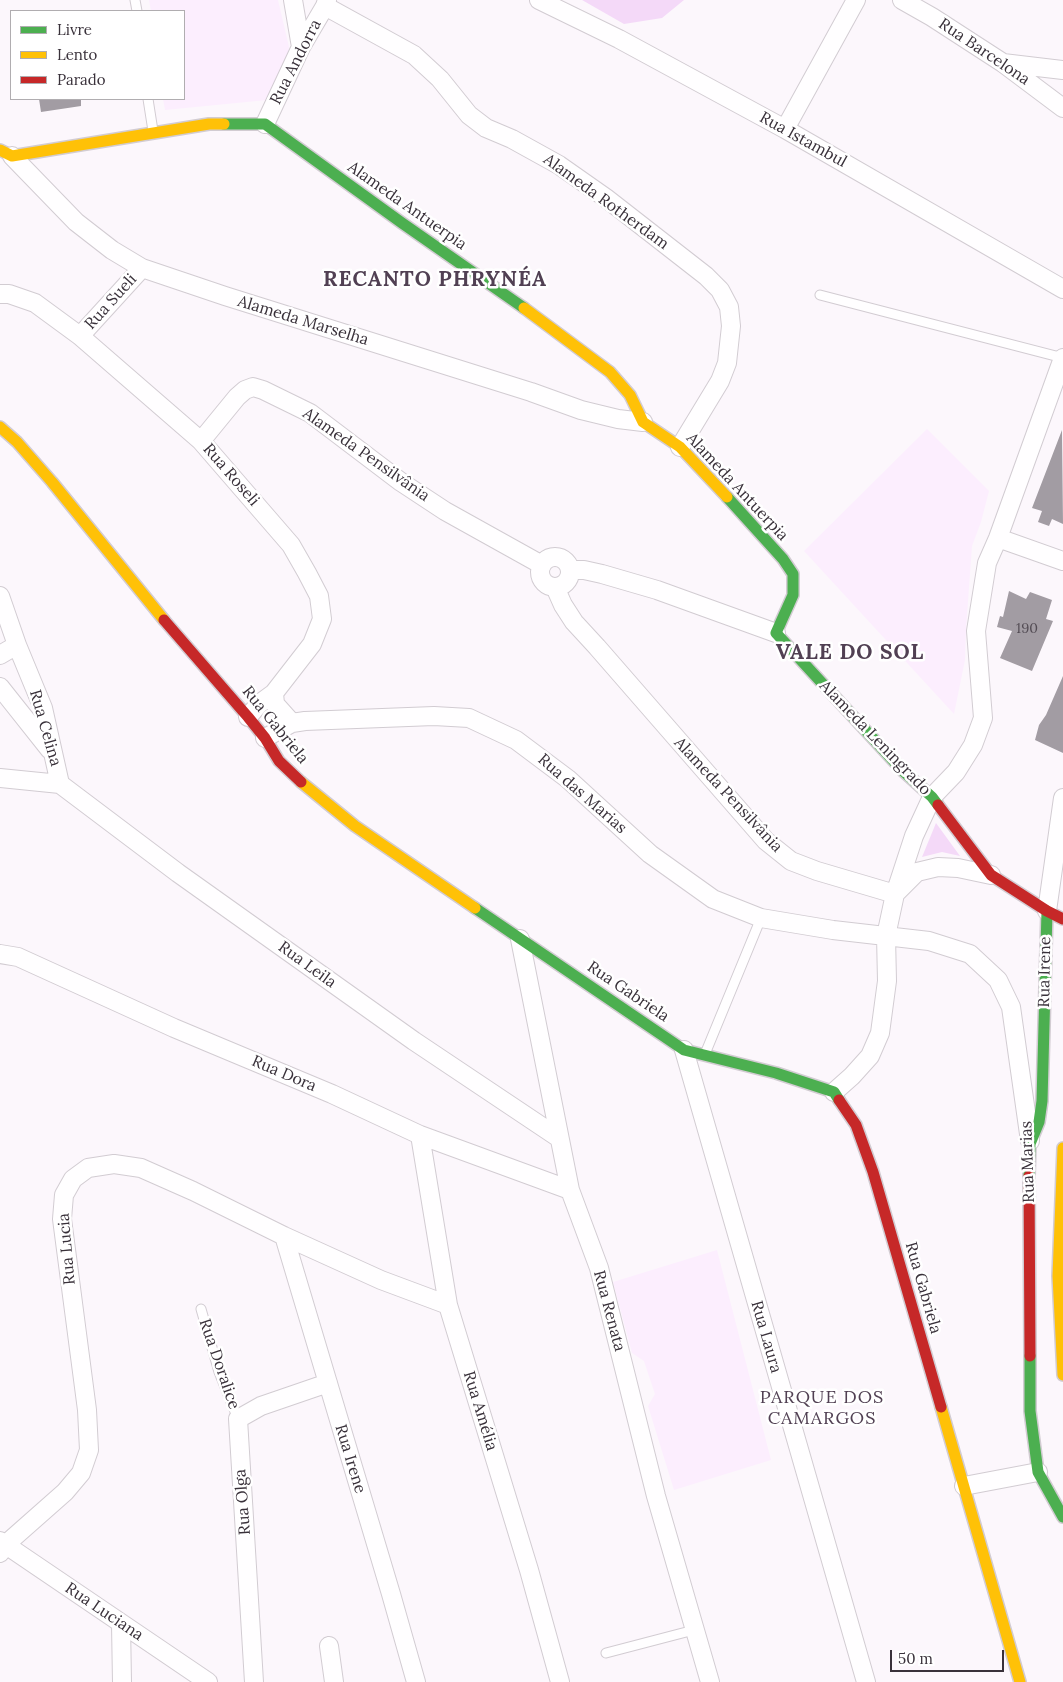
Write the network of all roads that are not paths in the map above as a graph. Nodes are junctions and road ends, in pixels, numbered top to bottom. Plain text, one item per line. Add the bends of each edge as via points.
1 (293, 0) edge
2 (539, 0) edge
3 (856, 0) edge
4 (902, 0) edge
5 (326, 3) edge
6 (301, 47) junction
7 (1003, 63) junction
8 (1063, 70) edge
9 (148, 100) edge
10 (1063, 108) edge
11 (265, 124) junction
12 (786, 129) junction
13 (153, 134) junction
14 (6, 153) edge
15 (142, 268) junction
16 (1063, 289) edge
17 (0, 294) edge
18 (820, 294) dead end
19 (80, 336) junction
20 (1063, 358) edge
21 (643, 422) junction
22 (0, 427) edge
23 (201, 441) junction
24 (680, 447) junction
25 (998, 538) junction
26 (1063, 561) edge
27 (542, 565) junction
28 (571, 570) junction
29 (555, 587) junction
30 (0, 596) edge
31 (776, 633) junction
32 (17, 646) junction
33 (0, 654) edge
34 (0, 687) edge
35 (274, 693) junction
36 (248, 717) junction
37 (292, 723) junction
38 (264, 738) junction
39 (54, 754) junction
40 (0, 778) edge
41 (60, 784) junction
42 (932, 797) junction
43 (1063, 798) edge
44 (991, 875) junction
45 (895, 894) junction
46 (1047, 911) junction
47 (761, 918) junction
48 (1063, 919) edge
49 (886, 936) junction
50 (520, 939) junction
51 (0, 954) edge
52 (684, 1050) junction
53 (705, 1055) junction
54 (834, 1092) junction
55 (420, 1135) junction
56 (559, 1138) junction
57 (1030, 1144) junction
58 (1063, 1148) edge
59 (570, 1190) junction
60 (1029, 1204) junction
61 (1052, 1205) junction
62 (284, 1236) junction
63 (1044, 1254) junction
64 (448, 1305) junction
65 (201, 1309) dead end
66 (1063, 1375) edge
67 (328, 1383) junction
68 (238, 1419) junction
69 (1038, 1472) junction
70 (964, 1486) junction
71 (1063, 1517) edge
72 (2, 1546) edge
73 (121, 1624) junction
74 (694, 1630) junction
75 (329, 1646) dead end
76 (606, 1653) dead end
77 (122, 1682) edge
78 (208, 1682) edge
79 (254, 1682) edge
80 (334, 1682) edge
81 (416, 1682) edge
82 (560, 1682) edge
83 (710, 1682) edge
84 (866, 1682) edge
85 (1020, 1682) edge

1 - 6 street
2 - 12 street, Rua Istambul
3 - 12 street
4 - 7 street, Rua Barcelona
5 - 6 street, Rua Andorra
5 - 24 street, Alameda Rotherdam via 414,55 440,79 469,115 486,128 559,165 606,198 720,290 729,307 731,326 727,363 720,381
6 - 11 street, Rua Andorra
7 - 8 street
7 - 10 street, Rua Barcelona
9 - 13 lane
11 - 13 street via 209,124
11 - 21 street, Alameda Antuerpia via 610,372 630,395
12 - 16 street, Rua Istambul
13 - 14 street
14 - 15 street, Alameda Marselha via 76,222
15 - 19 street, Rua Sueli
15 - 21 street, Alameda Marselha via 581,410
17 - 19 street, Rua Roseli via 35,303
18 - 20 lane
19 - 23 street, Rua Roseli
20 - 25 street
21 - 24 street, Alameda Antuerpia
22 - 36 street, Rua Gabriela via 46,475
23 - 27 street, Alameda Pensilvânia via 245,390 253,387 263,390 310,413 445,511
23 - 35 street, Rua Roseli via 291,545 319,596 322,619 312,644
24 - 31 street, Alameda Antuerpia via 744,515 793,574 793,595
25 - 26 street
25 - 42 street via 987,563 976,624 984,718 973,745 956,772
27 - 28 street via 552,557 560,557
27 - 29 street via 541,578
28 - 29 street via 569,579
28 - 31 street, Alameda Leningrado via 602,574 657,590
29 - 45 street, Alameda Pensilvânia via 574,622 766,841 791,861
30 - 32 street, Rua Celina
31 - 42 street, Alameda Leningrado via 903,771
32 - 33 street
32 - 39 street, Rua Celina via 43,708
34 - 39 street
35 - 36 street, Rua Roseli
35 - 37 street via 276,704
36 - 38 street, Rua Gabriela
37 - 38 street, Rua das Marias
37 - 47 street, Rua das Marias via 434,716 469,718 524,745 568,779 650,854 713,899
38 - 50 street, Rua Gabriela via 279,760 301,782 355,826
39 - 41 street, Rua Celina
40 - 41 street
41 - 56 street, Rua Leila via 178,873 414,1041
42 - 44 street, Alameda Leningrado
42 - 45 street via 914,836
43 - 46 street, Rua Irene
44 - 45 street via 938,867 917,872
44 - 46 street
45 - 49 street
46 - 48 street
46 - 57 street, Rua Irene via 1042,1100 1039,1122
47 - 49 street, Rua das Marias
47 - 53 lane
49 - 54 street via 887,981 880,1033 870,1056
49 - 57 street, Rua Marias via 929,941 970,954 998,980 1011,1007
50 - 52 street, Rua Gabriela
50 - 56 street, Rua Renata
51 - 55 street, Rua Dora via 18,957
52 - 53 street, Rua Gabriela
52 - 84 street, Rua Laura
53 - 54 street, Rua Gabriela
54 - 70 street, Rua Gabriela via 856,1125 872,1172
55 - 59 street, Rua Dora
55 - 64 street, Rua Amélia
56 - 59 street, Rua Renata
57 - 60 street, Rua Marias
58 - 61 street
59 - 74 street, Rua Renata via 599,1268 656,1496
60 - 61 street
60 - 63 street, Rua Marias
61 - 63 street
62 - 64 street, Rua Lucia via 381,1280
62 - 67 street, Rua Irene
62 - 72 street, Rua Lucia via 142,1168 114,1164 88,1168 72,1179 64,1195 62,1219 87,1410 89,1450 81,1473 65,1492
63 - 66 street via 1059,1306
63 - 69 street, Rua Marias via 1030,1412
64 - 82 street, Rua Amélia
65 - 68 lane, Rua Doralice via 219,1372
67 - 68 street via 260,1406
67 - 81 street, Rua Irene
68 - 79 street, Rua Olga
69 - 70 street
69 - 71 street
70 - 85 street, Rua Gabriela
72 - 73 street, Rua Luciana
73 - 77 street
73 - 78 street, Rua Luciana
74 - 76 lane
74 - 83 street, Rua Renata
75 - 80 street

